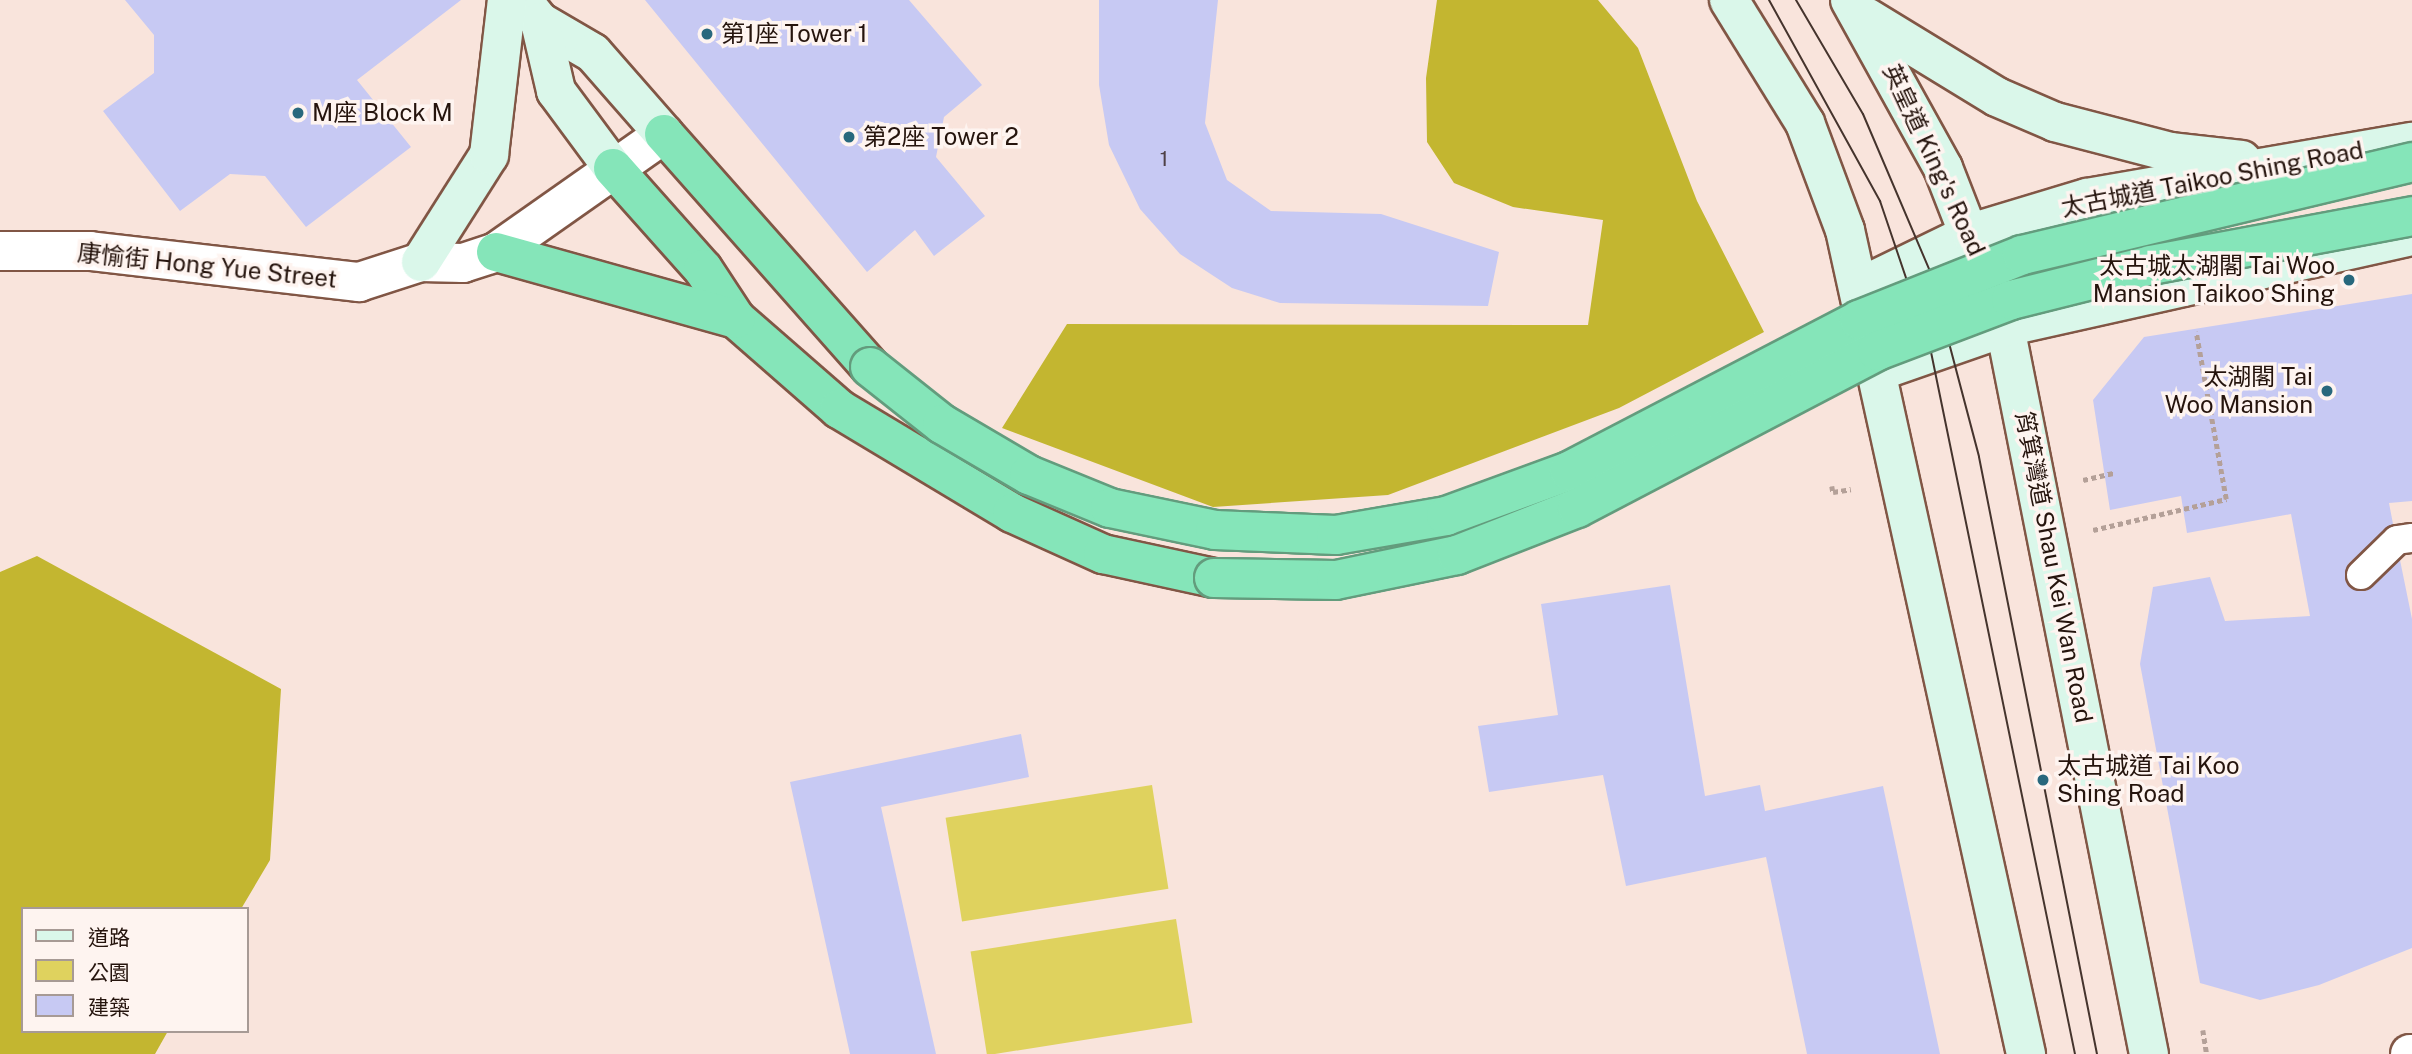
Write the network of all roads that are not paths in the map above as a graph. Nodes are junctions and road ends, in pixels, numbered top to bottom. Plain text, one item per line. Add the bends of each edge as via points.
1 (507, 0) edge
2 (1729, 0) edge
3 (1855, 7) edge
4 (531, 11) edge
5 (664, 134) junction
6 (2412, 142) edge
7 (2412, 162) edge
8 (2292, 165) junction
9 (613, 169) junction
10 (2412, 216) edge
11 (1971, 233) junction
12 (2412, 236) edge
13 (0, 251) edge
14 (496, 252) junction
15 (421, 262) junction
16 (1860, 287) junction
17 (736, 319) junction
18 (2005, 327) junction
19 (1879, 371) junction
20 (2404, 539) edge
21 (2361, 575) dead end
22 (2025, 1054) edge
23 (2149, 1054) edge

1 - 15 main road via 489,155
2 - 16 main road via 1805,123 1830,180
3 - 8 main road via 1997,97 2055,122 2170,152
3 - 11 main road, 英皇道 King's Road via 1905,90
4 - 5 main road via 593,52
4 - 9 main road via 556,91
5 - 7 highway, bridge via 870,367 953,430 1028,475 1110,508 1215,530 1336,535 1446,516 1569,471 1859,320 2022,255
5 - 9 street, 康愉街 Hong Yue Street
6 - 8 main road, 太古城道 Taikoo Shing Road
8 - 11 main road, 太古城道 Taikoo Shing Road via 2087,198
9 - 14 street, 康愉街 Hong Yue Street
9 - 17 highway via 703,269
10 - 17 highway, bridge via 2151,265 2011,300 1877,351 1577,508 1457,555 1336,580 1214,578 1103,554 919,463 839,409
11 - 16 main road, 太古城道 Taikoo Shing Road
11 - 18 main road, 英皇道 King's Road
12 - 18 main road
13 - 15 street, 康愉街 Hong Yue Street via 90,251 359,282
14 - 15 street, 康愉街 Hong Yue Street via 463,263
14 - 17 highway
16 - 19 main road
18 - 19 main road
18 - 23 main road, 筲箕灣道 Shau Kei Wan Road
19 - 22 main road
20 - 21 lane

